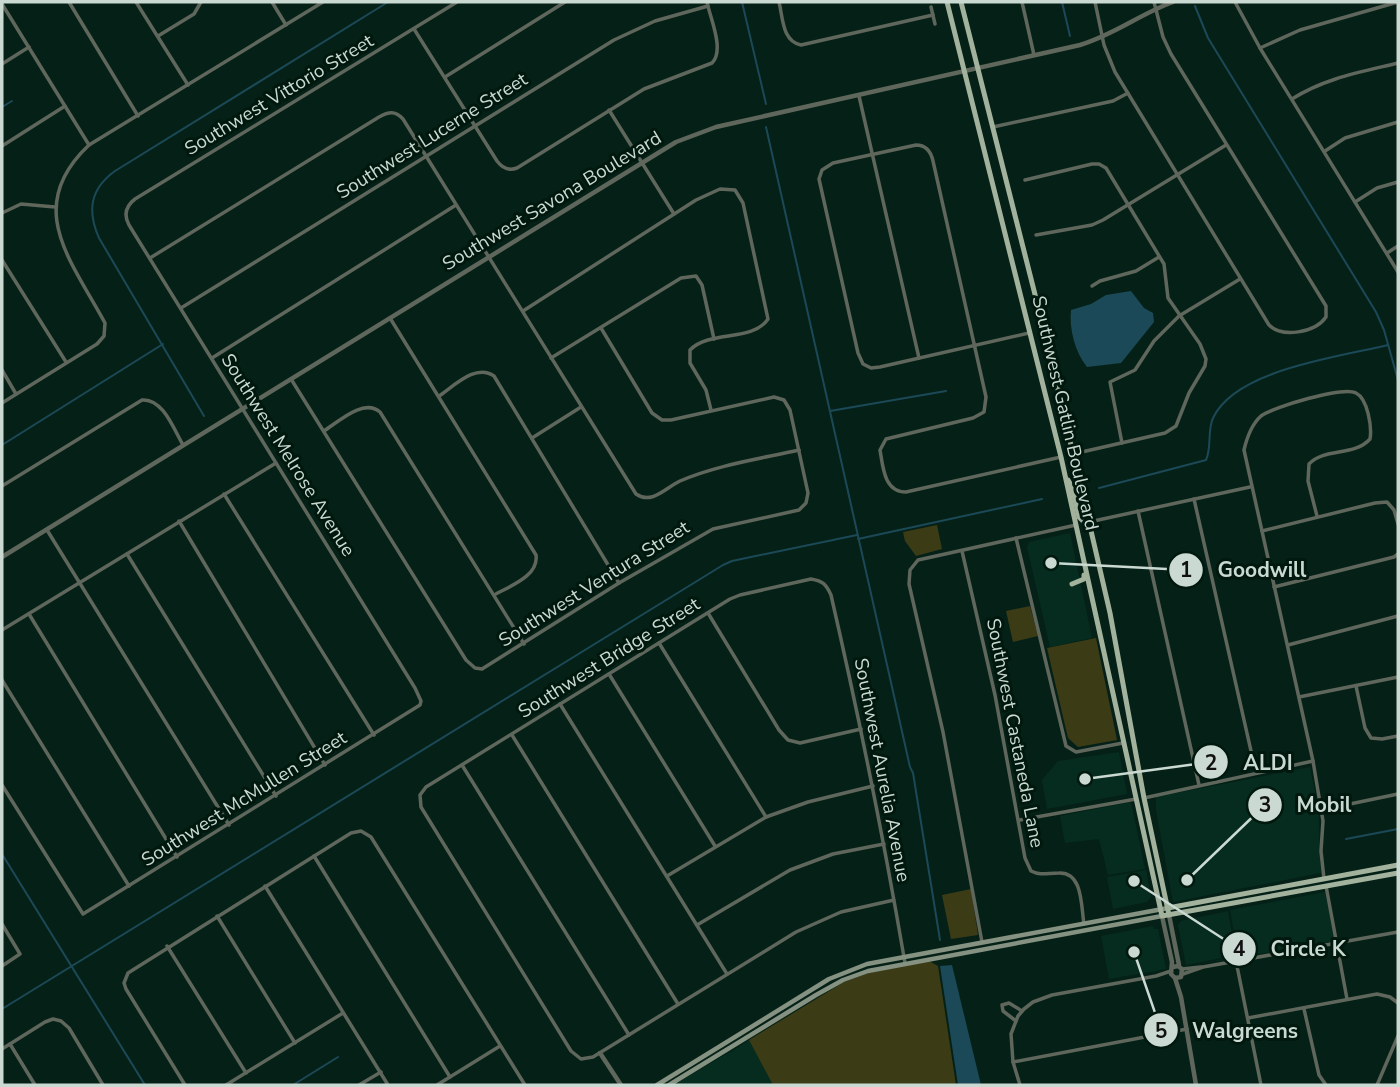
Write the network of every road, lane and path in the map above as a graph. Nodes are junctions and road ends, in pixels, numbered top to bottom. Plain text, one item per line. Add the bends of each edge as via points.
1 (69, 2) edge
2 (136, 2) edge
3 (201, 2) edge
4 (272, 2) edge
5 (323, 2) edge
6 (457, 2) edge
7 (565, 2) edge
8 (779, 2) edge
9 (947, 2) edge
10 (961, 2) edge
11 (1023, 2) edge
12 (1095, 2) edge
13 (1154, 2) edge
14 (1173, 2) edge
15 (1235, 2) edge
16 (1398, 2) edge
17 (2, 4) edge
18 (707, 4) edge
19 (931, 7) dead end
20 (1155, 9) junction
21 (933, 15) junction
22 (935, 24) dead end
23 (286, 25) junction
24 (414, 29) junction
25 (158, 36) junction
26 (1103, 38) junction
27 (29, 47) junction
28 (1260, 48) junction
29 (1034, 55) junction
30 (1398, 63) edge
31 (2, 64) edge
32 (977, 69) junction
33 (963, 70) junction
34 (445, 78) junction
35 (188, 85) junction
36 (1128, 93) junction
37 (859, 96) junction
38 (1292, 99) junction
39 (65, 106) junction
40 (609, 110) junction
41 (138, 116) junction
42 (1398, 122) edge
43 (475, 126) junction
44 (991, 128) junction
45 (89, 145) junction
46 (1226, 145) junction
47 (2, 146) edge
48 (1325, 151) junction
49 (872, 155) junction
50 (426, 156) junction
51 (642, 162) junction
52 (1178, 173) junction
53 (1025, 180) dead end
54 (1398, 182) edge
55 (1355, 202) junction
56 (456, 205) junction
57 (1128, 205) junction
58 (55, 206) junction
59 (2, 214) edge
60 (674, 214) junction
61 (126, 218) joint
62 (1036, 235) dead end
63 (1398, 246) edge
64 (1387, 253) junction
65 (488, 257) junction
66 (1160, 257) junction
67 (150, 258) junction
68 (2, 260) edge
69 (1398, 272) edge
70 (1240, 279) junction
71 (1092, 286) dead end
72 (181, 308) junction
73 (523, 311) junction
74 (1179, 316) junction
75 (390, 317) junction
76 (601, 328) junction
77 (1031, 332) junction
78 (714, 339) junction
79 (975, 346) junction
80 (212, 358) junction
81 (551, 358) junction
82 (919, 358) junction
83 (66, 363) junction
84 (2, 370) edge
85 (291, 379) junction
86 (16, 394) junction
87 (439, 396) junction
88 (2, 403) edge
89 (581, 407) junction
90 (242, 410) junction
91 (711, 410) junction
92 (324, 431) junction
93 (532, 438) junction
94 (1122, 443) junction
95 (183, 445) junction
96 (799, 450) junction
97 (1073, 454) junction
98 (1061, 457) junction
99 (276, 463) junction
100 (1065, 474) junction
101 (2, 486) edge
102 (1250, 487) junction
103 (224, 494) junction
104 (1194, 499) junction
105 (1138, 511) junction
106 (1317, 516) junction
107 (179, 521) junction
108 (1089, 522) junction
109 (1398, 524) edge
110 (1076, 525) junction
111 (47, 530) junction
112 (1262, 531) junction
113 (1016, 538) junction
114 (1079, 538) junction
115 (962, 551) junction
116 (127, 554) junction
117 (1398, 554) edge
118 (2, 557) edge
119 (1099, 567) junction
120 (79, 583) junction
121 (619, 583) junction
122 (826, 584) joint
123 (1089, 586) junction
124 (1274, 587) junction
125 (494, 595) junction
126 (708, 613) junction
127 (29, 614) junction
128 (1398, 616) edge
129 (2, 631) edge
130 (659, 643) junction
131 (524, 644) junction
132 (1288, 645) junction
133 (609, 674) junction
134 (1398, 677) edge
135 (2, 680) edge
136 (1356, 686) junction
137 (1299, 697) junction
138 (560, 704) junction
139 (418, 708) joint
140 (862, 729) junction
141 (511, 734) junction
142 (374, 735) junction
143 (1398, 736) edge
144 (1123, 744) junction
145 (1313, 761) junction
146 (325, 765) junction
147 (462, 765) junction
148 (1256, 773) junction
149 (2, 785) edge
150 (1199, 785) junction
151 (873, 786) junction
152 (1398, 794) edge
153 (276, 796) junction
154 (1144, 797) junction
155 (1134, 799) junction
156 (1321, 810) junction
157 (766, 817) junction
158 (1018, 820) junction
159 (229, 825) junction
160 (884, 844) junction
161 (715, 846) junction
162 (314, 856) junction
163 (177, 857) junction
164 (1398, 865) edge
165 (1398, 873) edge
166 (667, 876) junction
167 (1324, 878) junction
168 (129, 886) junction
169 (265, 886) junction
170 (1326, 886) junction
171 (894, 900) junction
172 (1169, 912) junction
173 (1161, 913) junction
174 (217, 916) junction
175 (2, 924) edge
176 (1084, 924) junction
177 (697, 925) junction
178 (1398, 932) edge
179 (1338, 943) junction
180 (167, 946) junction
181 (983, 946) junction
182 (904, 957) junction
183 (1236, 961) junction
184 (905, 964) junction
185 (2, 966) edge
186 (1177, 972) junction
187 (727, 974) junction
188 (1396, 997) edge
189 (1347, 999) junction
190 (1398, 1003) edge
191 (678, 1004) junction
192 (1304, 1009) junction
193 (1022, 1011) junction
194 (344, 1013) junction
195 (1248, 1018) junction
196 (1016, 1021) junction
197 (1187, 1029) junction
198 (744, 1032) junction
199 (629, 1035) junction
200 (1398, 1037) edge
201 (295, 1043) junction
202 (10, 1044) junction
203 (736, 1045) junction
204 (1397, 1045) edge
205 (500, 1046) junction
206 (2, 1049) edge
207 (600, 1053) junction
208 (1013, 1062) junction
209 (380, 1072) junction
210 (246, 1073) junction
211 (450, 1077) junction
212 (35, 1085) edge
213 (103, 1085) edge
214 (185, 1085) edge
215 (226, 1085) edge
216 (359, 1085) edge
217 (388, 1085) edge
218 (437, 1085) edge
219 (525, 1085) edge
220 (621, 1085) edge
221 (657, 1085) edge
222 (669, 1085) edge
223 (1020, 1085) edge
224 (1196, 1085) edge
225 (1261, 1085) edge
226 (1326, 1085) edge
227 (1377, 1085) edge

1 - 41 street
2 - 25 street
3 - 25 street via 194,13
4 - 23 street
5 - 23 street
6 - 24 street, Southwest Vittorio Street
7 - 34 street
8 - 21 street via 787,36 793,43 803,44
9 - 33 main road, Southwest Gatlin Boulevard
10 - 32 main road, Southwest Gatlin Boulevard
11 - 29 street
12 - 26 street
13 - 20 street
14 - 20 street, Southwest Savona Boulevard
15 - 28 street
16 - 28 street via 1300,30
17 - 27 street
18 - 40 street via 718,55 712,63 655,84
18 - 43 street, Southwest Lucerne Street via 625,34
19 - 21 street
20 - 26 street, Southwest Savona Boulevard
20 - 46 street via 1166,45
21 - 22 street
23 - 35 street
24 - 34 street
24 - 61 street, Southwest Vittorio Street via 135,199
25 - 35 street
26 - 29 street, Southwest Savona Boulevard
26 - 36 street
27 - 31 street
27 - 39 street
28 - 38 street
29 - 32 street, Southwest Savona Boulevard
30 - 38 street via 1326,81
32 - 33 street, Southwest Savona Boulevard
32 - 44 main road, Southwest Gatlin Boulevard
33 - 37 street, Southwest Savona Boulevard
33 - 77 main road, Southwest Gatlin Boulevard
34 - 43 street
35 - 41 street
36 - 44 street via 1113,101
36 - 52 street
37 - 49 street
37 - 51 street, Southwest Savona Boulevard via 700,132
38 - 48 street
39 - 45 street
39 - 47 street
40 - 43 street via 517,167 505,169
40 - 51 street
41 - 45 street
42 - 48 street via 1345,138
43 - 50 street, Southwest Lucerne Street
44 - 97 main road, Southwest Gatlin Boulevard
45 - 58 street via 64,177
46 - 52 street
46 - 70 street via 1326,306 1326,317 1318,325 1275,331
48 - 55 street
49 - 79 street via 916,145 930,152
49 - 82 street
49 - 82 street via 829,164 819,175 858,354 865,366 875,368
50 - 56 street
50 - 67 street via 403,119 390,112
50 - 72 street, Southwest Lucerne Street
51 - 60 street
51 - 65 street, Southwest Savona Boulevard
52 - 57 street
52 - 70 street
53 - 57 street via 1099,164
54 - 55 street
55 - 64 street
56 - 65 street
56 - 80 street
57 - 62 street via 1092,225
57 - 66 street
58 - 59 street via 21,204
58 - 83 street via 58,235 105,323 104,336
60 - 73 street
60 - 78 street via 724,188 741,197 768,314 758,328
61 - 67 street, Southwest Melrose Avenue
63 - 64 street
64 - 69 street
65 - 73 street
65 - 75 street, Southwest Savona Boulevard
66 - 71 street
66 - 74 street via 1168,298
67 - 72 street, Southwest Melrose Avenue
68 - 83 street
70 - 74 street
72 - 80 street, Southwest Melrose Avenue
73 - 81 street
74 - 94 street via 1154,341 1135,370 1110,382
74 - 94 street via 1200,344 1205,366 1176,426
75 - 85 street, Southwest Savona Boulevard
75 - 87 street
76 - 78 street via 693,275 702,285
76 - 81 street
76 - 91 street via 659,419
77 - 79 street
77 - 98 main road, Southwest Gatlin Boulevard
78 - 91 street via 699,343 688,354
79 - 82 street
79 - 98 street via 986,397 984,412 886,439 880,447 891,488 906,492
80 - 90 street, Southwest Melrose Avenue
81 - 89 street
83 - 86 street
84 - 86 street
85 - 90 street, Southwest Savona Boulevard
85 - 92 street
86 - 88 street
87 - 93 street via 476,372 488,372
87 - 125 street via 536,555 531,573
89 - 93 street
89 - 96 street via 641,498 710,471
90 - 95 street, Southwest Savona Boulevard
90 - 99 street, Southwest Melrose Avenue
91 - 96 street via 774,397 784,400
92 - 125 street via 365,406 378,409
92 - 131 street, Southwest Ventura Street via 466,660 475,668 486,667
93 - 121 street
94 - 97 street
95 - 101 street via 160,406 142,400
95 - 111 street, Southwest Savona Boulevard
96 - 121 street, Southwest Ventura Street via 808,492 803,508 713,529
97 - 108 main road, Southwest Gatlin Boulevard
98 - 100 main road, Southwest Gatlin Boulevard
99 - 103 street
99 - 139 street, Southwest Melrose Avenue via 415,688 421,701
100 - 108 main road via 1079,517
100 - 110 main road, Southwest Gatlin Boulevard
102 - 104 street
102 - 106 street via 1244,450 1247,435 1259,418 1273,408 1308,399 1349,391 1357,394 1364,404 1370,439 1358,448 1321,456 1309,464
102 - 112 street
103 - 107 street
103 - 142 street
104 - 105 street
104 - 148 street
105 - 108 street
105 - 150 street
106 - 109 street via 1387,502
106 - 112 street
107 - 116 street
107 - 146 street
108 - 119 main road, Southwest Gatlin Boulevard
110 - 113 street
110 - 114 main road, Southwest Gatlin Boulevard
110 - 119 main road via 1088,531
111 - 118 street, Southwest Savona Boulevard
111 - 120 street
112 - 124 street
113 - 115 street
113 - 144 street via 1066,746 1076,752
114 - 123 main road, Southwest Gatlin Boulevard
114 - 123 main road via 1085,578 1072,584
115 - 158 street, Southwest Castaneda Lane
115 - 181 street via 918,560 910,570 909,584 943,732
116 - 120 street
116 - 153 street
117 - 124 street
119 - 154 main road, Southwest Gatlin Boulevard
120 - 127 street
120 - 159 street
121 - 131 street, Southwest Ventura Street
122 - 126 street, Southwest Bridge Street via 811,579 740,595
122 - 140 street, Southwest Aurelia Avenue
123 - 144 main road, Southwest Gatlin Boulevard
124 - 132 street
125 - 131 street
126 - 130 street, Southwest Bridge Street
126 - 140 street via 788,740 800,743
127 - 129 street
127 - 163 street
128 - 132 street
130 - 133 street, Southwest Bridge Street
130 - 157 street
132 - 137 street
133 - 138 street, Southwest Bridge Street
133 - 161 street
134 - 136 street
135 - 168 street
136 - 137 street
136 - 143 street via 1371,737
137 - 145 street
138 - 141 street, Southwest Bridge Street
138 - 166 street
139 - 142 street, Southwest McMullen Street
140 - 151 street, Southwest Aurelia Avenue
141 - 147 street, Southwest Bridge Street
141 - 191 street
142 - 146 street, Southwest McMullen Street
144 - 155 main road, Southwest Gatlin Boulevard
145 - 148 street
145 - 156 street
146 - 153 street, Southwest McMullen Street
147 - 199 street
147 - 207 street, Southwest Bridge Street via 426,787 420,795 421,807 571,1051 581,1059
148 - 150 street
149 - 168 street, Southwest McMullen Street via 83,914
150 - 154 street
151 - 157 street
151 - 160 street, Southwest Aurelia Avenue
152 - 156 street
153 - 159 street, Southwest McMullen Street
154 - 155 street
154 - 172 main road, Southwest Gatlin Boulevard
155 - 158 street
155 - 173 main road, Southwest Gatlin Boulevard
156 - 167 street
157 - 161 street
158 - 176 street, Southwest Castaneda Lane via 1031,871 1070,874 1077,883
159 - 163 street, Southwest McMullen Street
160 - 171 street, Southwest Aurelia Avenue
160 - 177 street via 833,854 790,870
161 - 166 street
162 - 169 street
162 - 205 street via 351,833 361,831 371,837
162 - 211 street
163 - 168 street, Southwest McMullen Street
164 - 167 main road
165 - 170 main road
166 - 177 street
167 - 170 street
167 - 172 main road
169 - 174 street
169 - 194 street
170 - 172 main road
170 - 179 street
171 - 182 street, Southwest Aurelia Avenue
171 - 187 street via 824,918
172 - 173 main road
172 - 186 street
173 - 176 main road
173 - 181 main road
173 - 186 street
174 - 180 street
174 - 201 street
175 - 185 street via 20,954
176 - 181 main road
177 - 187 street
178 - 179 street
179 - 183 street
179 - 189 street
180 - 210 street
180 - 214 street via 124,978 126,989
181 - 182 main road
181 - 184 main road
182 - 184 street, Southwest Aurelia Avenue
182 - 198 main road via 867,964 829,979
183 - 186 street
183 - 195 street
184 - 203 main road via 843,981
186 - 193 street via 1052,995
186 - 197 street
187 - 191 street
188 - 189 street via 1377,994
188 - 190 street
189 - 192 street
191 - 199 street
192 - 195 street
192 - 226 street via 1318,1075
193 - 196 street
193 - 196 street via 1009,1003 1002,1005
194 - 201 street
194 - 209 street
195 - 225 street
196 - 208 street via 1011,1034
197 - 208 street
197 - 224 street
198 - 203 main road
198 - 221 main road
199 - 207 street
200 - 204 street
201 - 210 street
202 - 206 street
202 - 212 street
202 - 213 street via 49,1020 57,1020 66,1025
203 - 222 main road
204 - 227 street
205 - 211 street
205 - 219 street
207 - 220 street
208 - 223 street
209 - 216 street
209 - 217 street
210 - 215 street
211 - 218 street

